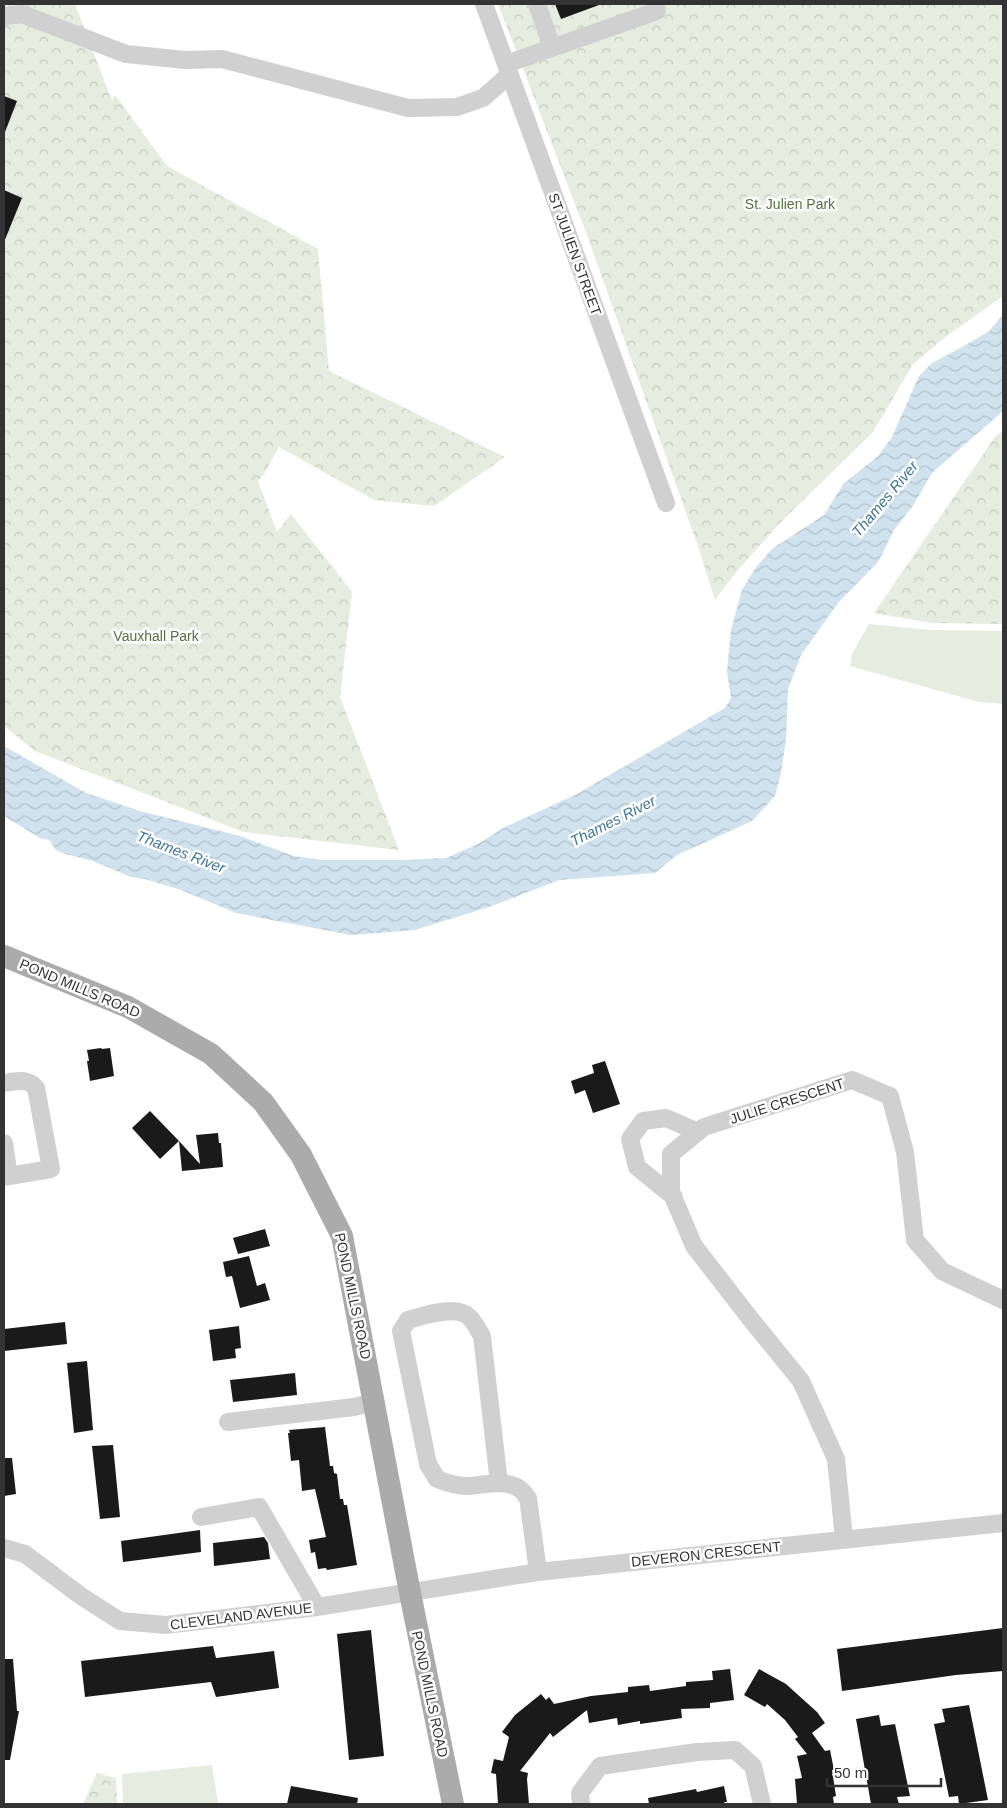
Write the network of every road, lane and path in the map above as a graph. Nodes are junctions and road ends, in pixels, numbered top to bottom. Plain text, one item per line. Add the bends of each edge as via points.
1 (537, 4) edge
2 (655, 4) edge
3 (490, 5) edge
4 (5, 16) edge
5 (552, 47) junction
6 (508, 69) junction
7 (666, 503) dead end
8 (4, 956) edge
9 (4, 1083) edge
10 (698, 1132) junction
11 (4, 1143) edge
12 (6, 1176) edge
13 (674, 1197) junction
14 (1003, 1300) edge
15 (374, 1402) junction
16 (228, 1422) dead end
17 (499, 1484) junction
18 (202, 1517) dead end
19 (1003, 1523) edge
20 (844, 1539) junction
21 (4, 1548) edge
22 (538, 1572) junction
23 (410, 1593) junction
24 (317, 1607) junction
25 (453, 1804) edge
26 (581, 1804) edge
27 (762, 1804) edge

1 - 5 street
2 - 5 street via 657,11
3 - 6 street, ST JULIEN STREET
4 - 6 street via 22,14 126,54 185,60 222,59 408,108 457,107 483,98
5 - 6 street
6 - 7 street, ST JULIEN STREET
8 - 15 main road, POND MILLS ROAD via 128,1007 212,1054 263,1102 301,1155 342,1236
9 - 12 street via 26,1081 36,1088 51,1169
10 - 13 street, JULIE CRESCENT via 671,1154 671,1192
10 - 13 street, JULIE CRESCENT via 666,1118 643,1121 630,1139 638,1167
10 - 14 street, JULIE CRESCENT via 704,1127 852,1080 890,1096 905,1152 915,1240 942,1270
11 - 12 street
13 - 20 street, JULIE CRESCENT via 694,1246 801,1380 836,1459
15 - 16 street
15 - 23 main road, POND MILLS ROAD
17 - 17 street via 447,1484 437,1480 428,1464 401,1331 408,1320 458,1311 469,1316 482,1336
17 - 22 street via 520,1489 528,1498
18 - 24 street via 259,1507
19 - 20 street, DEVERON CRESCENT
20 - 22 street, DEVERON CRESCENT
21 - 24 street, CLEVELAND AVENUE via 25,1554 120,1621 166,1625
22 - 23 street, DEVERON CRESCENT
23 - 24 street, CLEVELAND AVENUE
23 - 25 main road, POND MILLS ROAD
26 - 27 street via 580,1793 600,1766 735,1750 753,1766

